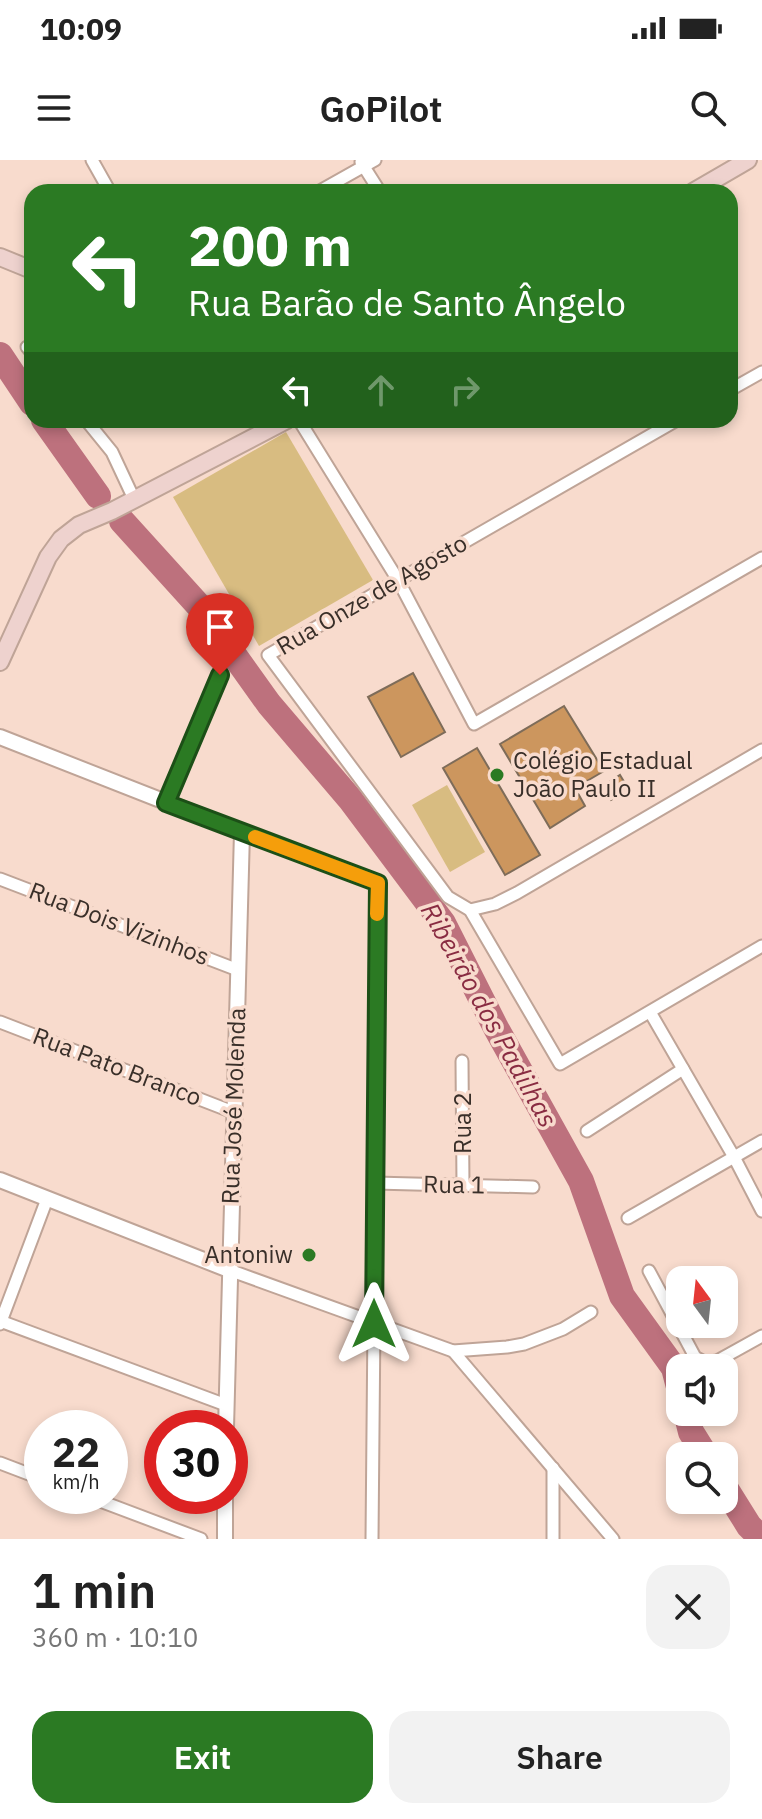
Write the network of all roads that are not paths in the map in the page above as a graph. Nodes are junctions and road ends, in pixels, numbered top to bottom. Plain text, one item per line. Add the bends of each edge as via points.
1 (92, 160) edge
2 (748, 160) edge
3 (366, 162) edge
4 (106, 184) edge
5 (331, 184) edge
6 (376, 184) edge
7 (707, 184) edge
8 (0, 257) edge
9 (24, 267) edge
10 (762, 372) edge
11 (738, 386) edge
12 (92, 428) edge
13 (272, 428) edge
14 (304, 428) edge
15 (663, 428) edge
16 (134, 499) junction
17 (762, 558) edge
18 (398, 580) junction
19 (0, 662) edge
20 (220, 675) dead end
21 (0, 737) edge
22 (762, 750) edge
23 (166, 803) junction
24 (242, 832) junction
25 (0, 879) edge
26 (470, 910) junction
27 (762, 946) edge
28 (238, 970) junction
29 (650, 1012) junction
30 (0, 1022) edge
31 (462, 1061) dead end
32 (683, 1069) junction
33 (233, 1112) junction
34 (587, 1131) dead end
35 (762, 1141) edge
36 (734, 1157) junction
37 (0, 1180) edge
38 (375, 1183) junction
39 (463, 1186) junction
40 (533, 1187) dead end
41 (47, 1199) junction
42 (762, 1211) edge
43 (628, 1218) dead end
44 (229, 1270) junction
45 (649, 1271) dead end
46 (591, 1312) dead end
47 (0, 1322) edge
48 (374, 1324) junction
49 (762, 1336) edge
50 (453, 1351) junction
51 (226, 1405) junction
52 (226, 1410) edge
53 (0, 1463) edge
54 (553, 1468) junction
55 (24, 1472) edge
56 (128, 1511) edge
57 (225, 1514) edge
58 (201, 1539) edge
59 (225, 1539) edge
60 (372, 1539) edge
61 (553, 1539) edge
62 (613, 1539) edge

1 - 4 street
2 - 7 main road
3 - 5 street
3 - 6 street
8 - 9 main road
10 - 11 street
12 - 16 street via 112,452
13 - 16 main road
14 - 18 street
15 - 18 street, Rua Onze de Agosto
16 - 19 main road via 79,525 53,548
17 - 18 street via 474,724
18 - 26 street, Rua Onze de Agosto via 268,655 448,897
20 - 23 street
21 - 23 street
22 - 26 street via 517,893
23 - 24 street
24 - 28 street, Rua José Molenda
24 - 38 street via 378,883
25 - 28 street, Rua Dois Vizinhos
26 - 29 street via 560,1064
27 - 29 street
28 - 33 street, Rua José Molenda
29 - 32 street
30 - 33 street, Rua Pato Branco
31 - 39 street, Rua 2
32 - 34 street
32 - 36 street
33 - 44 street, Rua José Molenda
35 - 36 street
36 - 42 street
36 - 43 street
37 - 41 street
38 - 39 street, Rua 1
38 - 48 street
39 - 40 street, Rua 1
41 - 44 street
41 - 47 street
44 - 48 street
44 - 51 street, Rua José Molenda
45 - 49 street via 695,1357 717,1361
46 - 50 street via 524,1344
47 - 51 street
48 - 50 street
48 - 60 street
50 - 54 street
51 - 52 street, Rua José Molenda
53 - 55 street
54 - 61 street
54 - 62 street
56 - 58 street
57 - 59 street

